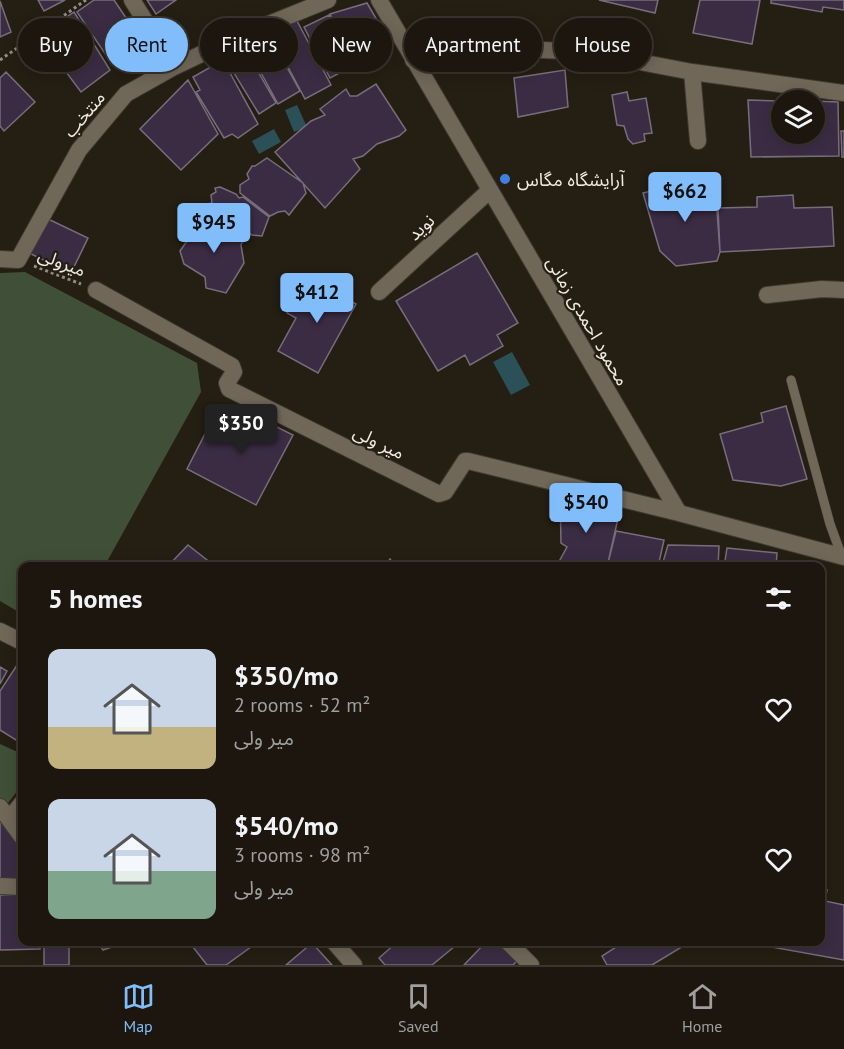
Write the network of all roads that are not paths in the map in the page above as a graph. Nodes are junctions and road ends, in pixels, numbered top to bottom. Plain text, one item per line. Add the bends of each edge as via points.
1 (132, 0) edge
2 (328, 0) edge
3 (379, 0) edge
4 (143, 18) edge
5 (404, 44) edge
6 (542, 50) edge
7 (188, 60) edge
8 (165, 72) edge
9 (420, 72) edge
10 (692, 72) junction
11 (844, 93) edge
12 (698, 141) dead end
13 (489, 191) junction
14 (0, 259) edge
15 (96, 290) road end
16 (844, 290) edge
17 (379, 292) dead end
18 (767, 294) dead end
19 (791, 380) dead end
20 (679, 513) junction
21 (843, 557) edge
22 (0, 631) edge
23 (18, 640) edge
24 (18, 805) edge
25 (5, 813) edge
26 (18, 831) edge
27 (0, 886) edge
28 (18, 887) edge
29 (337, 946) edge
30 (512, 946) edge
31 (354, 965) edge
32 (531, 965) edge

1 - 4 street
2 - 7 street, منتخب
3 - 5 street, محمود احمدی زمانی
6 - 10 street via 588,52
8 - 14 street, منتخب via 126,94 78,150 18,260
9 - 13 street, محمود احمدی زمانی
10 - 11 street
10 - 12 street
13 - 17 street, نوید
13 - 20 street, محمود احمدی زمانی
15 - 20 street, میر ولی via 232,366 229,389 439,494 445,492 468,461
16 - 18 street
19 - 21 lane via 830,524
20 - 21 street
22 - 23 street
24 - 25 street
25 - 26 street
27 - 28 street
29 - 31 street
30 - 32 street

